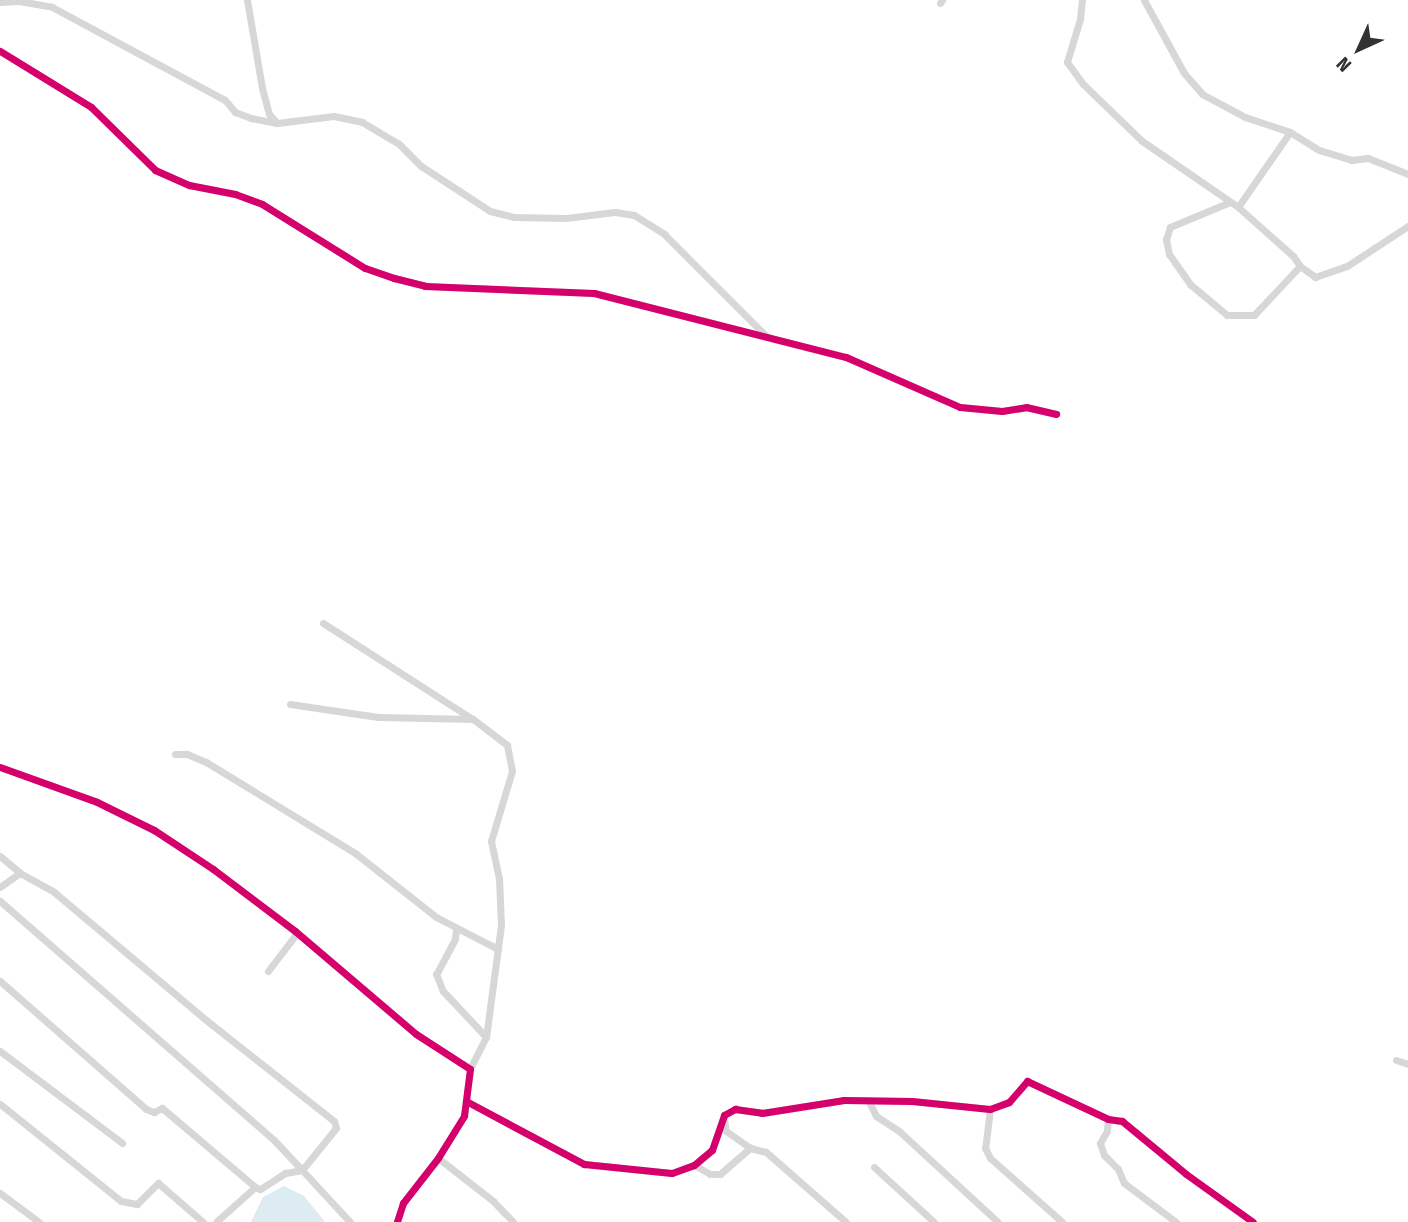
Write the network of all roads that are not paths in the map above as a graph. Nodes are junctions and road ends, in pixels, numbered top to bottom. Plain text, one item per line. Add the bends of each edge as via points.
1 (247, 0) edge
2 (1082, 0) edge
3 (1144, 0) edge
4 (0, 2) edge
5 (0, 51) edge
6 (277, 123) junction
7 (1290, 132) junction
8 (1408, 174) edge
9 (1230, 202) junction
10 (1238, 207) junction
11 (1408, 226) edge
12 (1300, 266) junction
13 (769, 339) junction
14 (1056, 414) dead end
15 (323, 623) dead end
16 (290, 704) dead end
17 (473, 719) junction
18 (496, 732) dead end
19 (175, 754) dead end
20 (0, 767) edge
21 (0, 856) edge
22 (20, 873) junction
23 (0, 887) edge
24 (0, 901) edge
25 (456, 929) junction
26 (297, 933) junction
27 (498, 948) junction
28 (268, 971) dead end
29 (0, 981) edge
30 (485, 1037) junction
31 (0, 1051) edge
32 (1396, 1060) dead end
33 (1408, 1065) edge
34 (470, 1069) junction
35 (867, 1100) junction
36 (467, 1101) junction
37 (0, 1104) edge
38 (989, 1109) junction
39 (724, 1115) junction
40 (1108, 1119) junction
41 (122, 1143) dead end
42 (750, 1148) junction
43 (438, 1158) junction
44 (694, 1165) junction
45 (874, 1167) dead end
46 (302, 1170) junction
47 (255, 1186) junction
48 (0, 1193) edge
49 (38, 1222) edge
50 (203, 1222) edge
51 (216, 1222) edge
52 (350, 1222) edge
53 (397, 1222) edge
54 (513, 1222) edge
55 (846, 1222) edge
56 (934, 1222) edge
57 (998, 1222) edge
58 (1062, 1222) edge
59 (1176, 1222) edge
60 (1253, 1222) edge

1 - 6 street via 262,88
2 - 9 street via 1067,62 1083,85 1142,141
3 - 7 street via 1184,73 1202,94 1245,117
4 - 6 street via 52,7 225,100 236,112
5 - 13 street via 91,107 155,170 189,185 262,204 365,268 425,286 594,293
6 - 13 street via 334,117 362,122 490,211 514,217 634,215 664,234
7 - 8 street via 1319,149 1351,160 1368,158
7 - 10 street
9 - 10 street
9 - 12 street via 1170,228 1168,254 1191,285 1227,315 1254,315
10 - 12 street
11 - 12 street via 1347,267 1315,277
13 - 14 street via 846,357 960,407 1002,411 1026,407
15 - 17 street
16 - 17 street via 378,717
17 - 18 street
17 - 27 street via 506,745 512,759 509,785 491,841 499,878
19 - 25 street via 206,762 355,853
20 - 26 street via 97,802 154,830
21 - 22 street
22 - 23 street
22 - 46 street via 54,892 334,1121 336,1128
24 - 46 street via 274,1140
25 - 27 street
25 - 30 street via 436,974 443,991
26 - 28 street
26 - 34 street via 416,1034
27 - 30 street
29 - 47 street via 146,1109 162,1108
30 - 34 street
31 - 41 street
32 - 33 street
34 - 36 street
35 - 38 street
35 - 39 street via 762,1113 735,1109
35 - 57 street via 876,1116 899,1131
36 - 43 street via 464,1116
36 - 44 street via 584,1164 672,1173
37 - 50 street via 121,1201 137,1204 158,1183
38 - 40 street via 1009,1102 1027,1081
38 - 58 street via 985,1148 990,1158
39 - 42 street via 726,1131
39 - 44 street via 712,1150
40 - 59 street via 1100,1143 1104,1155 1124,1183
40 - 60 street via 1122,1121
42 - 44 street via 720,1174
42 - 55 street via 766,1152
43 - 53 street via 403,1203
43 - 54 street
45 - 56 street
46 - 47 street via 285,1172 260,1189
46 - 52 street
47 - 51 street
48 - 49 street

